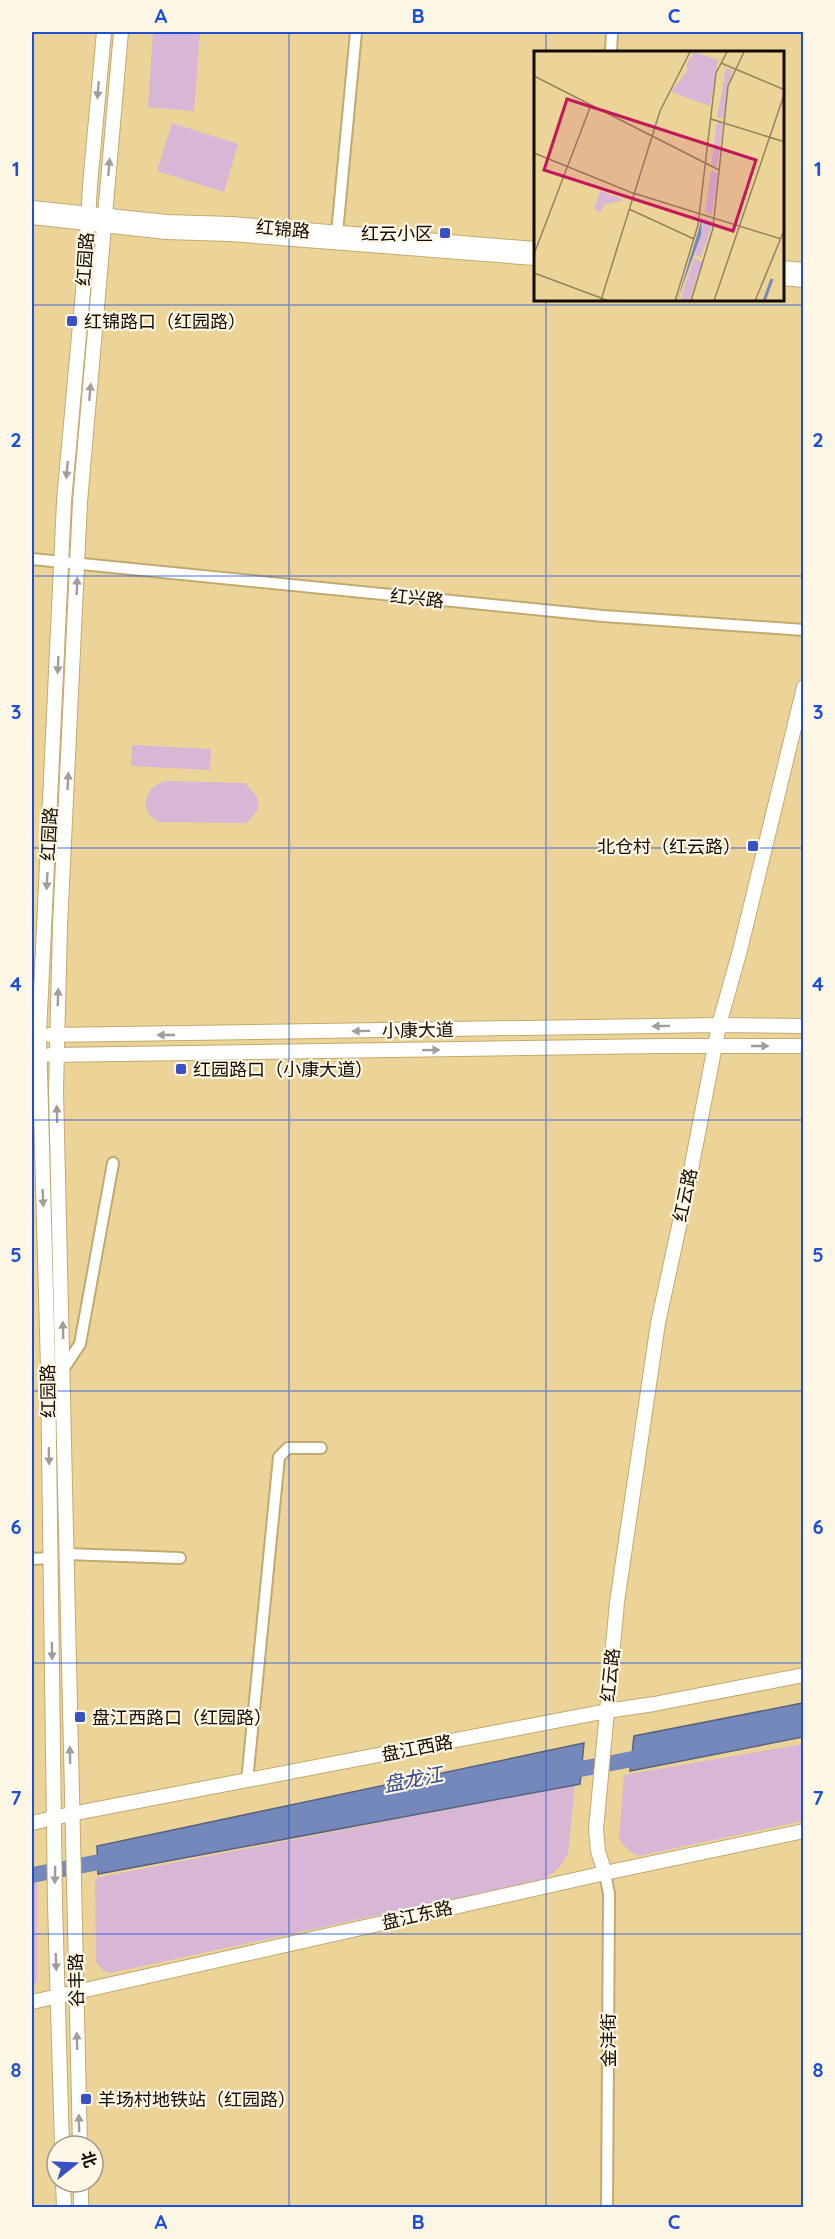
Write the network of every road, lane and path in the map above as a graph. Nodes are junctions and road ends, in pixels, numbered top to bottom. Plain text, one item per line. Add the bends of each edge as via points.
1 (104, 32) edge
2 (121, 32) edge
3 (356, 32) edge
4 (612, 32) edge
5 (610, 51) edge
6 (32, 208) edge
7 (32, 218) edge
8 (88, 219) junction
9 (105, 220) junction
10 (337, 233) junction
11 (534, 249) edge
12 (534, 258) edge
13 (784, 268) edge
14 (804, 270) edge
15 (784, 278) edge
16 (804, 280) edge
17 (32, 559) edge
18 (62, 562) junction
19 (78, 564) junction
20 (804, 630) edge
21 (804, 687) edge
22 (719, 1025) junction
23 (804, 1026) edge
24 (35, 1035) edge
25 (57, 1035) junction
26 (716, 1046) junction
27 (804, 1046) edge
28 (35, 1055) edge
29 (57, 1055) junction
30 (112, 1163) dead end
31 (64, 1368) junction
32 (321, 1448) dead end
33 (66, 1554) junction
34 (32, 1558) edge
35 (50, 1558) junction
36 (180, 1558) dead end
37 (804, 1675) edge
38 (607, 1711) junction
39 (247, 1781) junction
40 (71, 1814) junction
41 (54, 1817) junction
42 (32, 1823) edge
43 (804, 1831) edge
44 (604, 1873) junction
45 (76, 1993) junction
46 (57, 1996) junction
47 (32, 2002) edge
48 (62, 2134) edge
49 (80, 2134) edge
50 (607, 2208) edge

1 -> 8 main road, 红园路
9 -> 2 main road, 红园路
3 - 10 street
4 - 5 street
6 - 8 main road, 红锦路
7 - 8 main road, 红锦路
8 - 9 main road, 红锦路
8 -> 18 main road, 红园路
9 - 10 main road, 红锦路
9 - 12 main road, 红锦路 via 166,232
19 -> 9 main road, 红园路
10 - 11 main road, 红锦路
13 - 14 main road
15 - 16 main road
17 - 18 street, 红兴路
18 - 19 street, 红兴路
18 -> 24 main road, 红园路
19 - 20 street, 红兴路 via 603,616
25 -> 19 main road, 红园路
21 - 22 main road, 红云路 via 741,950
22 - 23 main road, 小康大道
22 -> 25 main road, 小康大道
22 - 26 main road, 红云路
24 - 25 main road, 小康大道
24 - 28 main road, 红园路
25 - 29 main road, 红园路
26 -> 27 main road, 小康大道
29 -> 26 main road, 小康大道
26 - 38 main road, 红云路 via 658,1323 617,1602
28 - 29 main road, 小康大道
28 -> 35 main road, 红园路 via 48,1368
31 -> 29 main road, 红园路
30 - 31 street via 80,1344
31 - 33 main road, 红园路
32 - 39 street via 288,1448 279,1456
33 - 36 street
40 -> 33 main road, 红园路
34 - 35 street
35 -> 41 main road, 红园路
37 - 38 main road, 盘江西路
38 - 39 main road, 盘江西路
38 - 44 main road, 红云路 via 596,1829
39 - 40 main road, 盘江西路
40 - 41 main road, 盘江西路
40 - 45 main road, 谷丰路
41 - 42 main road, 盘江西路
41 -> 46 main road, 谷丰路
43 - 44 main road, 盘江东路
44 - 45 main road, 盘江东路
44 - 50 street, 金沣街 via 609,1894
45 - 46 main road, 盘江东路
49 -> 45 main road, 谷丰路
46 - 47 main road, 盘江东路
46 - 48 main road, 谷丰路

